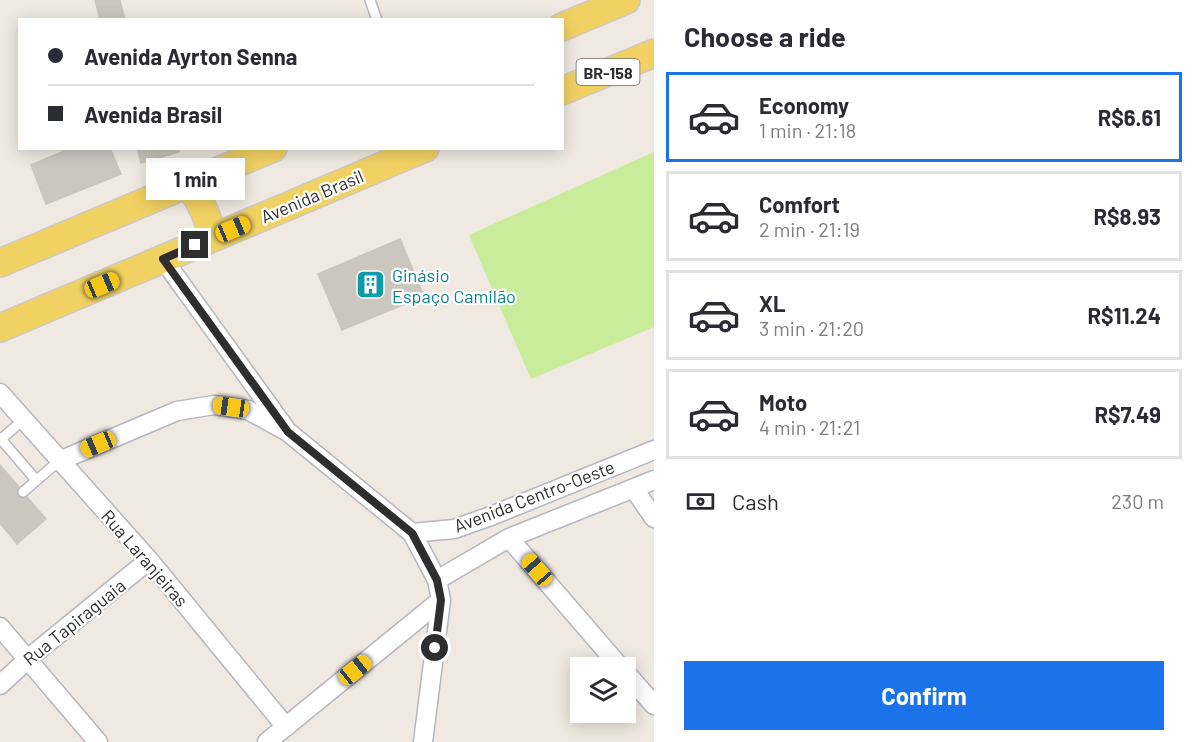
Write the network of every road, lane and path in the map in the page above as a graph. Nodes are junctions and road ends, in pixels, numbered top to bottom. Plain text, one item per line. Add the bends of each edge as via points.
1 (370, 0) edge
2 (626, 0) edge
3 (376, 18) edge
4 (564, 26) edge
5 (654, 52) edge
6 (564, 90) edge
7 (268, 150) edge
8 (420, 150) edge
9 (188, 184) junction
10 (212, 238) junction
11 (163, 259) junction
12 (0, 263) edge
13 (0, 328) edge
14 (0, 393) edge
15 (23, 420) junction
16 (288, 432) junction
17 (0, 439) edge
18 (654, 450) edge
19 (58, 461) junction
20 (36, 480) junction
21 (654, 480) edge
22 (634, 489) junction
23 (22, 492) dead end
24 (654, 518) edge
25 (412, 533) junction
26 (508, 538) junction
27 (149, 560) junction
28 (437, 580) junction
29 (441, 600) junction
30 (0, 627) edge
31 (611, 657) edge
32 (29, 658) junction
33 (636, 684) edge
34 (0, 685) edge
35 (654, 705) edge
36 (286, 727) junction
37 (98, 742) edge
38 (267, 742) edge
39 (423, 742) edge

1 - 3 lane
2 - 4 main road
5 - 6 main road, BR-158
7 - 9 main road
8 - 10 main road, Avenida Brasil
9 - 10 main road via 210,222
9 - 12 main road
10 - 11 main road, Avenida Brasil
11 - 13 main road, Avenida Brasil
11 - 16 street
14 - 15 street, Rua Laranjeiras
15 - 17 lane
15 - 19 street, Rua Laranjeiras
16 - 19 street via 248,410 214,405 177,411
16 - 25 street
17 - 20 lane
18 - 25 street, Avenida Centro-Oeste via 454,529
19 - 20 lane
19 - 27 street, Rua Laranjeiras
20 - 23 lane
21 - 22 street, Avenida Centro-Oeste
22 - 24 street
22 - 26 street, Avenida Centro-Oeste
25 - 28 street
26 - 28 street, Avenida Centro-Oeste
26 - 31 street
27 - 32 street, Rua Tapiraguaia
27 - 36 street, Rua Laranjeiras
28 - 29 street
29 - 36 street
29 - 39 street
30 - 32 street
32 - 34 street, Rua Tapiraguaia
32 - 37 street
33 - 35 street
36 - 38 street

